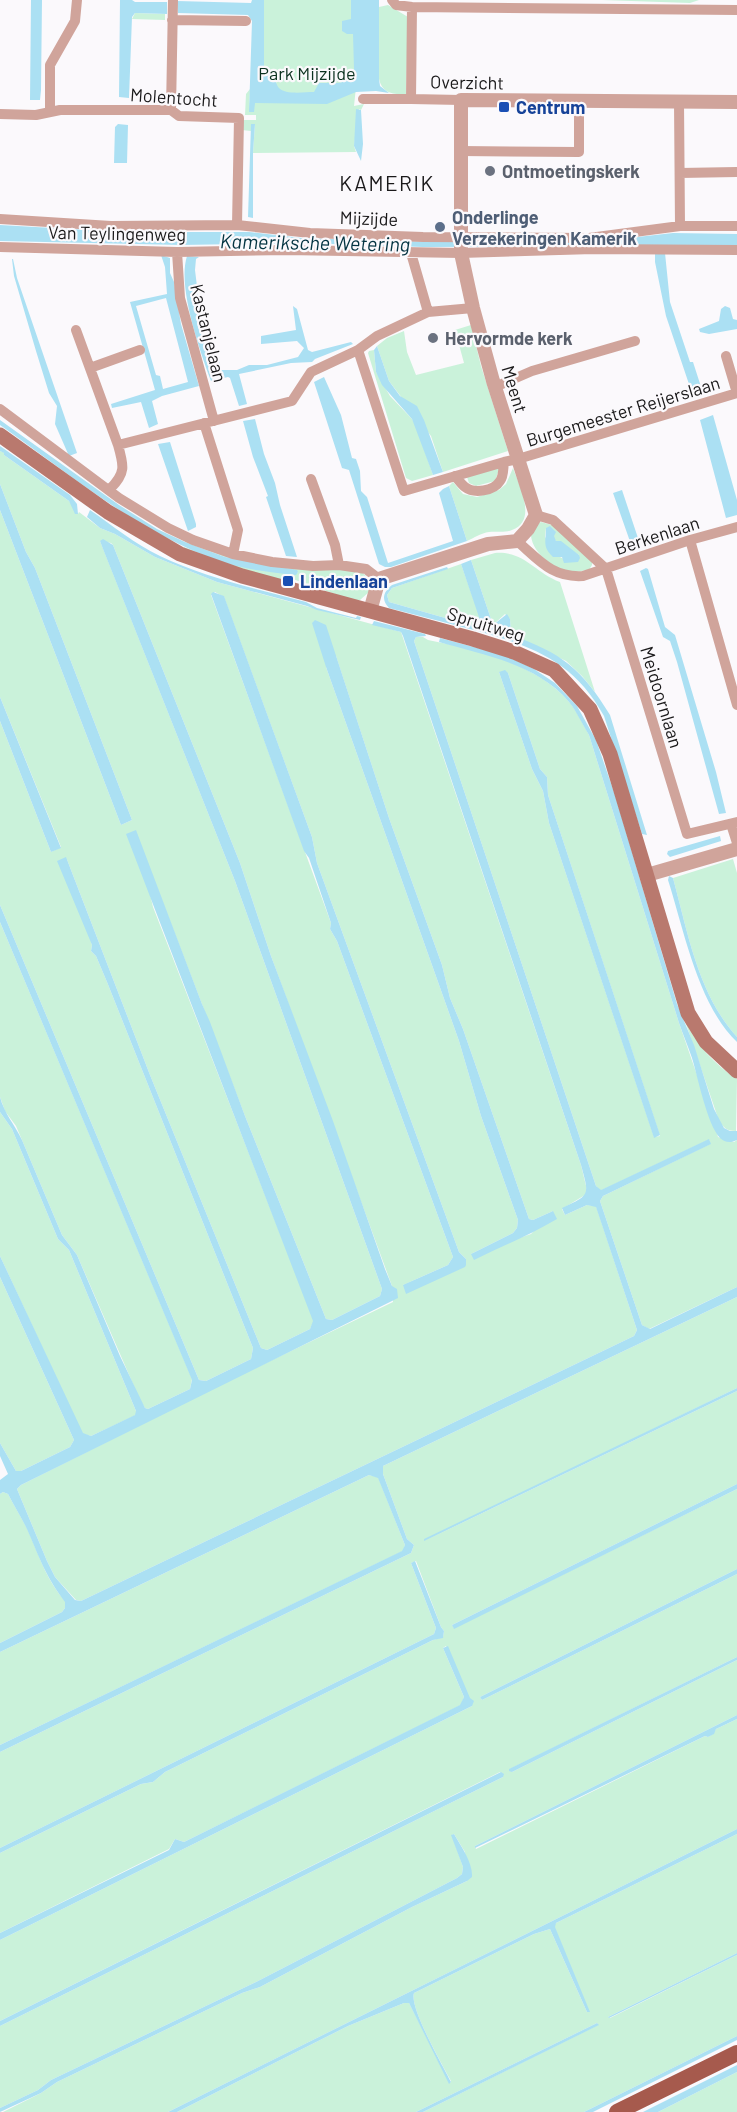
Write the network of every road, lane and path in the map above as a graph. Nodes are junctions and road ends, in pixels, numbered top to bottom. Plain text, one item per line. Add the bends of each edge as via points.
1 (78, 0) edge
2 (173, 0) edge
3 (392, 0) edge
4 (527, 4) edge
5 (594, 4) edge
6 (706, 5) edge
7 (412, 8) junction
8 (737, 10) edge
9 (172, 20) junction
10 (246, 21) dead end
11 (363, 99) dead end
12 (411, 99) junction
13 (461, 100) junction
14 (579, 102) junction
15 (679, 102) junction
16 (737, 102) edge
17 (171, 110) junction
18 (50, 111) junction
19 (0, 114) edge
20 (461, 151) junction
21 (737, 172) edge
22 (680, 173) junction
23 (0, 219) edge
24 (237, 225) junction
25 (680, 226) junction
26 (737, 226) edge
27 (461, 244) junction
28 (0, 247) edge
29 (737, 250) edge
30 (177, 252) junction
31 (411, 253) junction
32 (473, 308) junction
33 (428, 312) junction
34 (76, 330) dead end
35 (634, 341) dead end
36 (140, 350) dead end
37 (358, 350) junction
38 (726, 356) dead end
39 (90, 368) junction
40 (495, 387) junction
41 (737, 393) edge
42 (0, 409) edge
43 (209, 422) junction
44 (0, 435) edge
45 (118, 445) junction
46 (511, 460) junction
47 (455, 476) junction
48 (311, 479) dead end
49 (110, 489) junction
50 (536, 515) junction
51 (737, 528) edge
52 (690, 540) junction
53 (517, 542) junction
54 (233, 554) junction
55 (339, 565) junction
56 (606, 569) junction
57 (379, 579) junction
58 (370, 611) junction
59 (737, 705) edge
60 (734, 823) edge
61 (737, 843) edge
62 (737, 849) edge
63 (647, 876) junction
64 (737, 1071) edge
65 (737, 2053) edge
66 (617, 2112) edge

1 - 18 street via 75,21 50,65
2 - 9 street
3 - 7 street via 396,5
4 - 5 street
4 - 7 street
5 - 6 street
6 - 8 street
7 - 12 street, Overzicht
9 - 10 street
9 - 17 street
11 - 12 street
12 - 13 street, Overzicht
13 - 14 street, Overzicht
13 - 20 street, Meent
14 - 15 street, Overzicht
14 - 20 street via 579,152
15 - 16 street, Overzicht
15 - 22 street
17 - 18 street, Molentocht
17 - 24 street, Molentocht via 179,116 238,118
18 - 19 street, Molentocht
20 - 27 street, Meent
21 - 22 street
22 - 25 street
23 - 24 street, Mijzijde via 111,226
24 - 27 street, Mijzijde
25 - 26 street, Mijzijde
25 - 27 street, Mijzijde via 589,238
27 - 29 street, Van Teylingenweg
27 - 31 street, Van Teylingenweg
27 - 32 street, Meent
28 - 30 street, Van Teylingenweg
30 - 31 street, Van Teylingenweg
30 - 43 street, Kastanjelaan via 180,298
31 - 33 street
32 - 33 street
32 - 40 street, Meent
33 - 37 street via 377,336
34 - 39 street
35 - 40 street via 532,371
36 - 39 street
37 - 43 street via 311,372 292,401
37 - 47 street, Burgemeester Reijerslaan via 404,491
38 - 41 street, Burgemeester Reijerslaan
39 - 45 street
40 - 46 street, Meent
41 - 46 street, Burgemeester Reijerslaan
42 - 49 street
43 - 45 street
43 - 54 street, Kastanjelaan via 238,530
44 - 58 main road, Spruitweg via 108,512 180,554 242,576
45 - 49 street via 122,471
46 - 47 street, Burgemeester Reijerslaan
46 - 47 street via 502,479 488,489 465,488
46 - 50 street, Meent
48 - 55 street
49 - 54 street via 118,498 168,528
50 - 53 street
50 - 56 street, Berkenlaan via 553,520
51 - 52 street, Berkenlaan
52 - 56 street, Berkenlaan
52 - 59 street
53 - 56 street via 555,573 583,576
53 - 57 street via 488,544
54 - 55 street via 272,562
55 - 57 street via 366,569
56 - 60 street, Meidoornlaan via 687,834
57 - 58 street
58 - 63 main road, Spruitweg via 504,649 554,670 574,689 590,709 610,754
60 - 61 street
62 - 63 street
63 - 64 main road, Spruitweg via 688,1013 706,1042
65 - 66 main road

